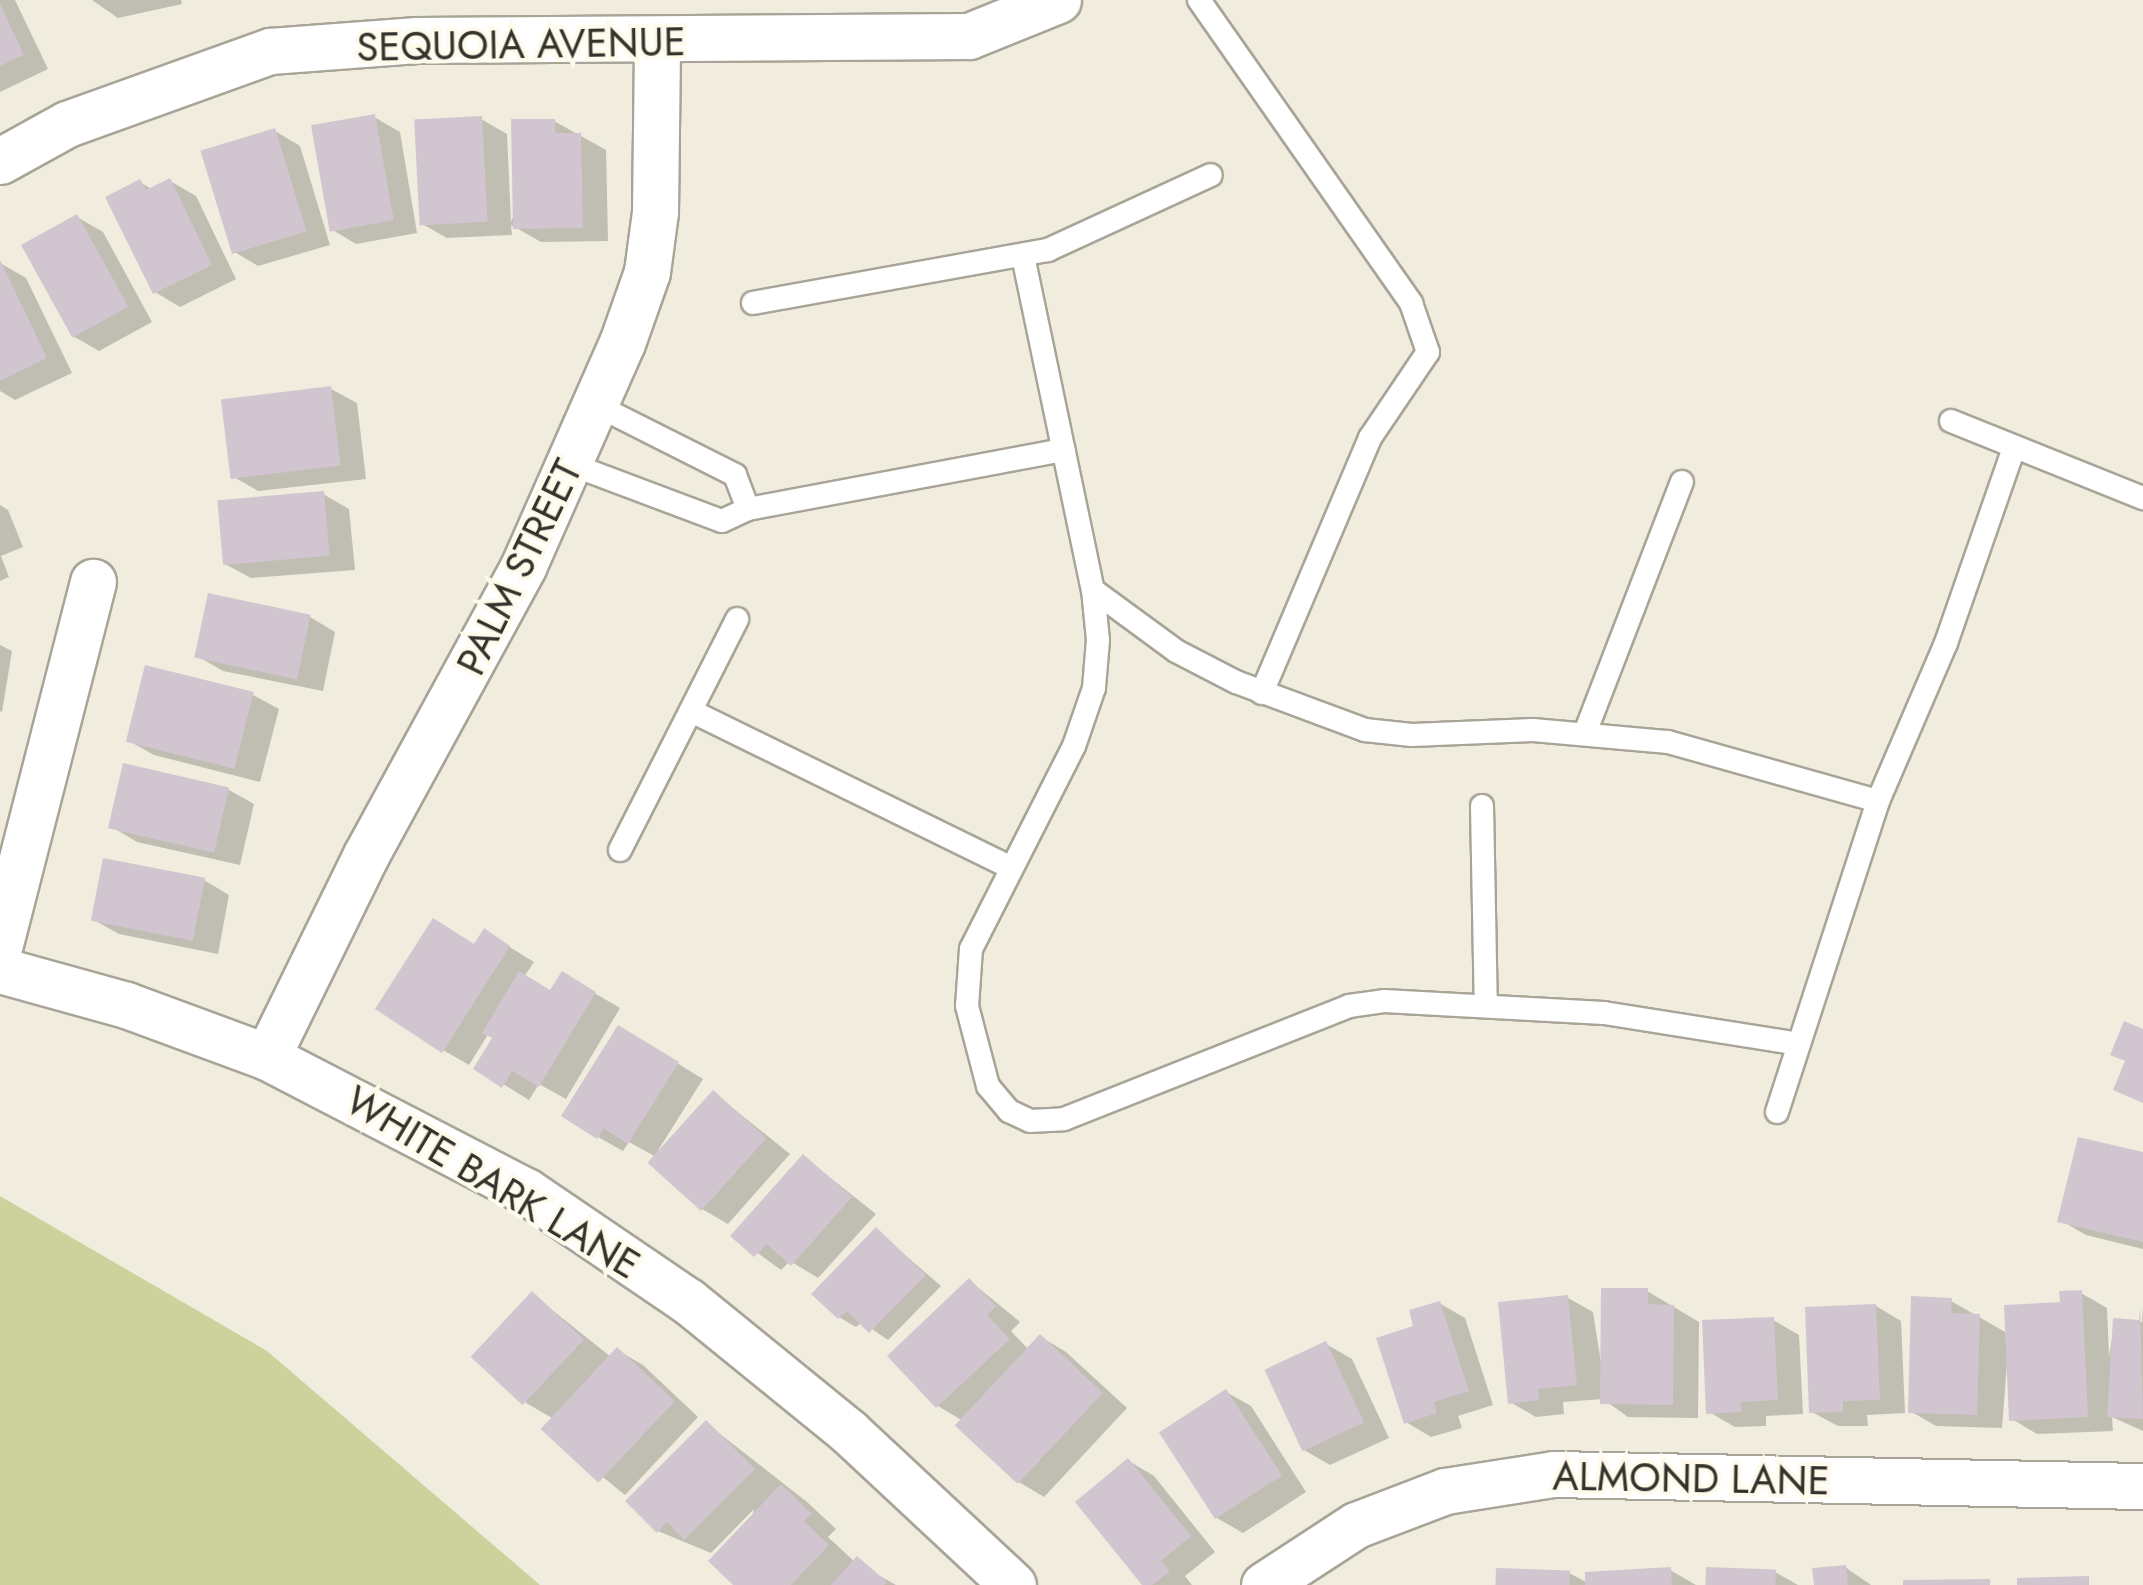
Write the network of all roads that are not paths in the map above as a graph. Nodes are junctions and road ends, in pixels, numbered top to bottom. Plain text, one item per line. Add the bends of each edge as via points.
1 (1058, 0) edge
2 (1199, 0) edge
3 (656, 43) junction
4 (0, 162) edge
5 (1211, 175) dead end
6 (1023, 256) junction
7 (753, 303) dead end
8 (596, 405) junction
9 (1951, 422) dead end
10 (2014, 448) junction
11 (1064, 450) junction
12 (570, 464) junction
13 (1682, 482) dead end
14 (2143, 498) edge
15 (748, 509) junction
16 (92, 582) dead end
17 (1093, 590) junction
18 (737, 619) dead end
19 (1262, 693) junction
20 (690, 711) junction
21 (1585, 733) junction
22 (1878, 801) junction
23 (1482, 806) dead end
24 (620, 850) dead end
25 (1011, 868) junction
26 (0, 944) edge
27 (0, 970) edge
28 (1486, 1006) junction
29 (1799, 1044) junction
30 (267, 1057) junction
31 (1778, 1112) dead end
32 (2143, 1486) edge
33 (1013, 1585) edge
34 (1264, 1585) edge

1 - 3 street, SEQUOIA AVENUE via 969,36
2 - 19 lane via 1411,302 1428,352 1370,438
3 - 4 street, SEQUOIA AVENUE via 417,40 270,52 68,124
3 - 8 street, PALM STREET via 655,212 646,272
5 - 6 lane
6 - 7 lane
6 - 11 lane
8 - 12 street, PALM STREET
8 - 15 lane via 735,475
9 - 10 lane
10 - 14 lane
10 - 22 lane via 1946,644
11 - 15 lane
11 - 17 lane
12 - 15 lane via 722,520
12 - 30 street, PALM STREET via 524,567 366,855
13 - 21 lane
16 - 26 street
17 - 19 lane via 1176,651
17 - 25 lane via 1094,688 1044,814
18 - 20 lane
19 - 21 lane via 1364,730
20 - 24 lane
20 - 25 lane
21 - 22 lane via 1685,746
22 - 29 lane
23 - 28 lane
25 - 28 lane via 971,950 967,1006 988,1086 1009,1112 1030,1121 1064,1119 1349,1006 1384,1000
27 - 30 street, WHITE BARK LANE via 126,1004
28 - 29 lane via 1667,1020
29 - 31 lane
30 - 33 street, WHITE BARK LANE via 526,1191 688,1301 848,1432
32 - 34 street, ALMOND LANE via 1553,1474 1446,1491 1392,1511 1356,1525

